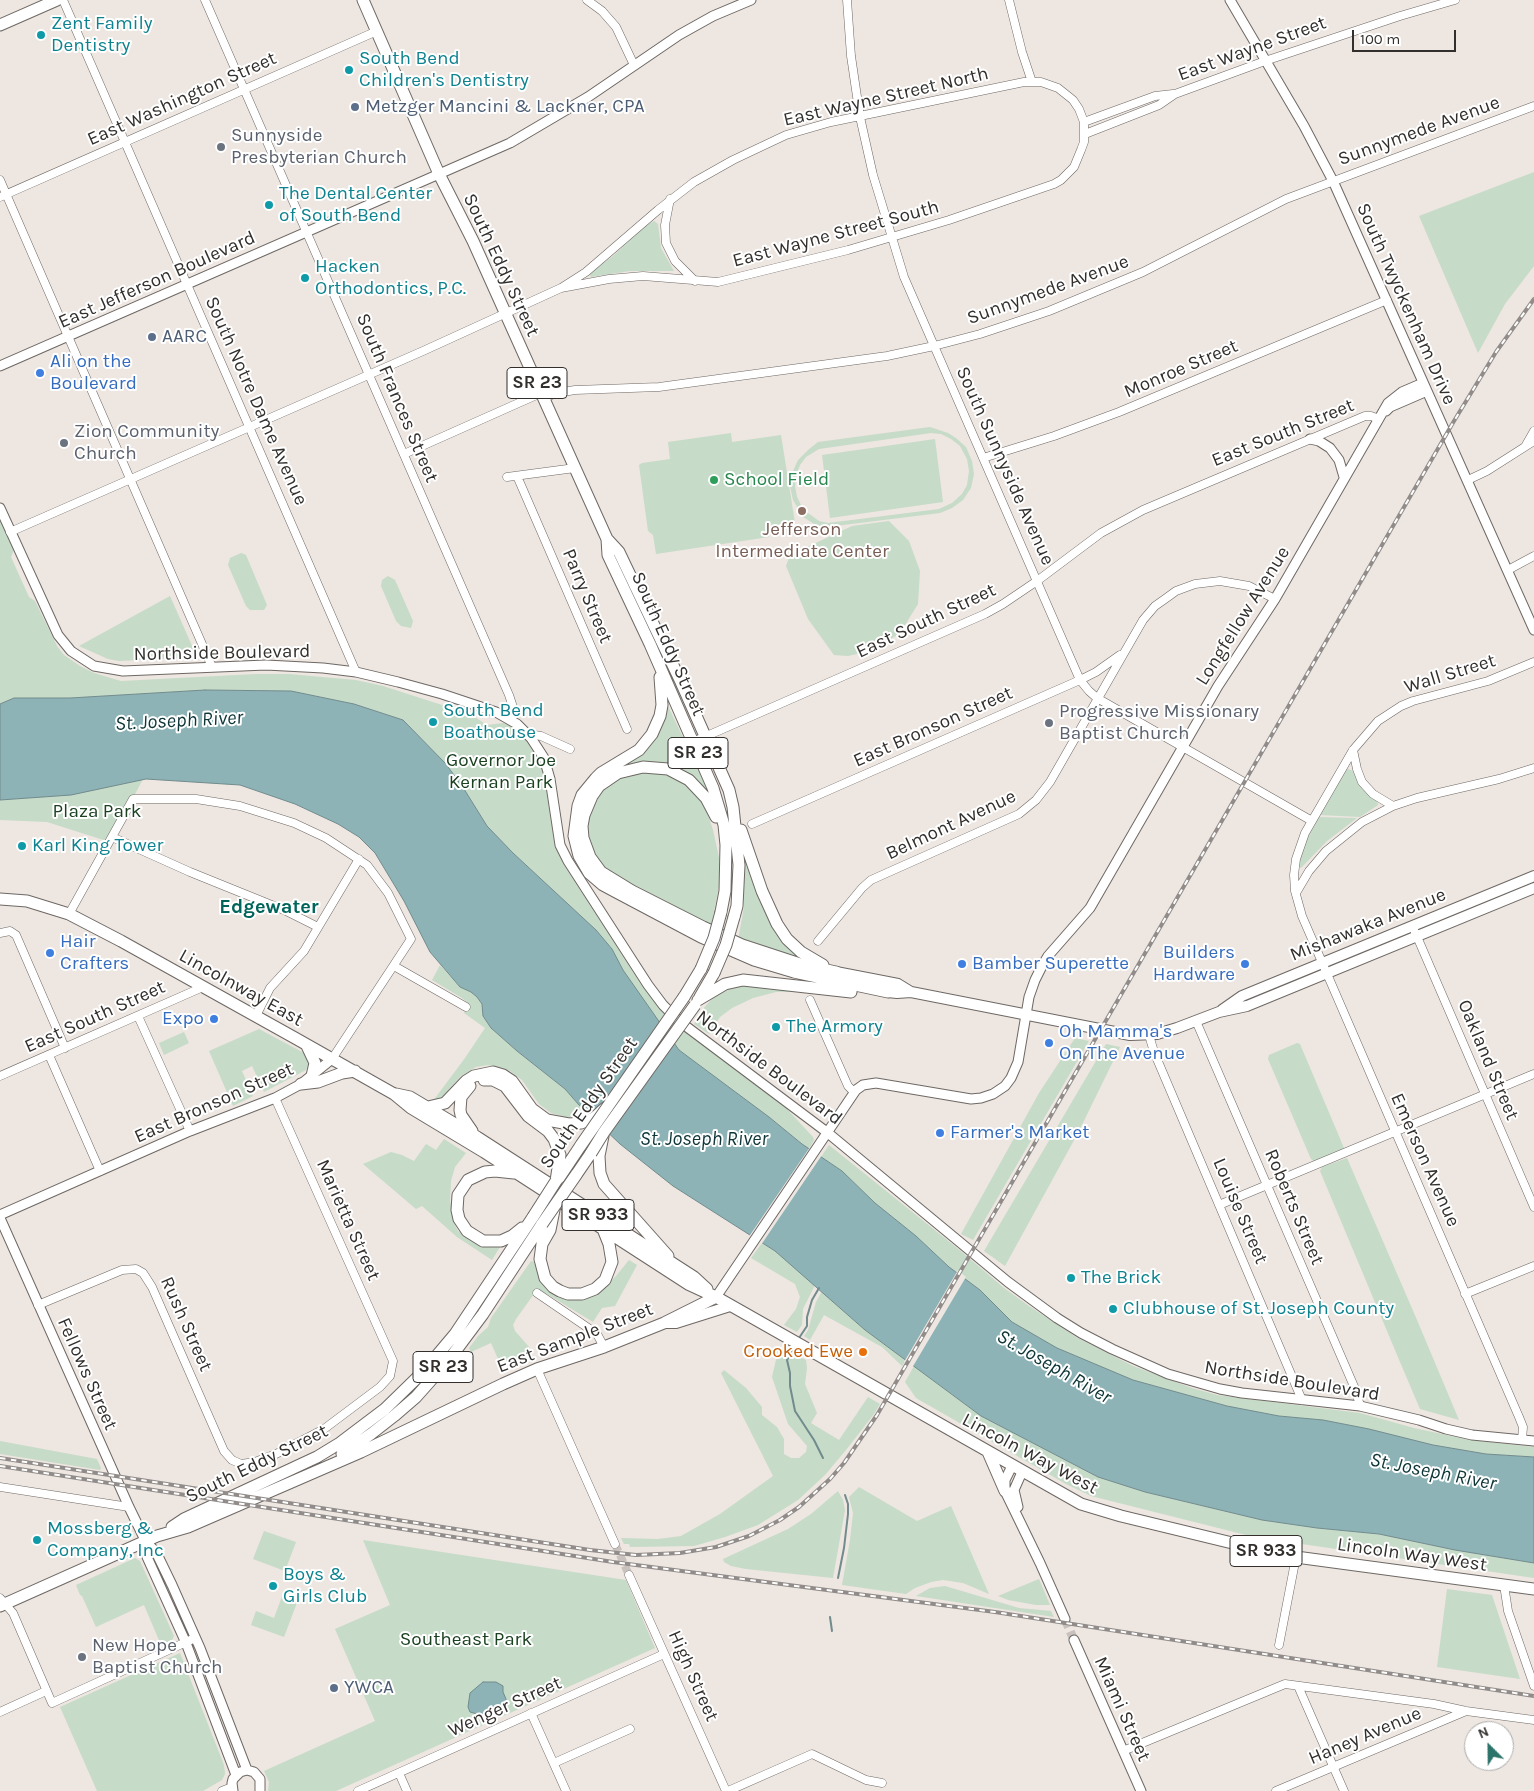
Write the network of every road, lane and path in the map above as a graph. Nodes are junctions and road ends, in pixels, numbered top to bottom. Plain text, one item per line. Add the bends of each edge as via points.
1 (57, 0) edge
2 (63, 0) edge
3 (205, 0) edge
4 (363, 0) edge
5 (587, 0) edge
6 (751, 0) edge
7 (847, 0) edge
8 (1009, 0) edge
9 (1230, 0) edge
10 (1455, 0) edge
11 (0, 25) edge
12 (377, 32) junction
13 (1265, 61) junction
14 (634, 64) junction
15 (1032, 82) junction
16 (244, 90) junction
17 (1175, 94) junction
18 (1534, 106) edge
19 (860, 117) junction
20 (1084, 122) junction
21 (1085, 134) junction
22 (125, 142) junction
23 (440, 174) junction
24 (0, 180) edge
25 (1333, 181) junction
26 (3, 195) edge
27 (670, 200) junction
28 (307, 232) junction
29 (891, 237) junction
30 (695, 281) junction
31 (187, 284) junction
32 (561, 288) junction
33 (1387, 300) junction
34 (506, 315) junction
35 (69, 336) junction
36 (934, 346) junction
37 (0, 366) edge
38 (369, 375) junction
39 (1425, 387) junction
40 (542, 396) junction
41 (1380, 417) junction
42 (250, 428) junction
43 (1534, 431) edge
44 (1310, 439) junction
45 (1534, 441) edge
46 (1525, 446) junction
47 (404, 454) junction
48 (984, 458) junction
49 (575, 468) junction
50 (517, 476) junction
51 (507, 477) dead end
52 (1344, 477) junction
53 (130, 479) junction
54 (1468, 480) junction
55 (0, 508) edge
56 (10, 532) junction
57 (606, 539) junction
58 (1534, 556) edge
59 (1508, 570) junction
60 (1037, 581) junction
61 (1275, 599) junction
62 (1534, 630) edge
63 (1124, 652) junction
64 (1534, 662) edge
65 (659, 664) junction
66 (212, 667) junction
67 (356, 672) junction
68 (1080, 680) junction
69 (1097, 698) junction
70 (512, 720) junction
71 (627, 729) dead end
72 (528, 734) junction
73 (706, 736) junction
74 (693, 742) junction
75 (1183, 747) junction
76 (570, 749) dead end
77 (1354, 750) junction
78 (1534, 768) edge
79 (1393, 806) junction
80 (733, 807) junction
81 (1312, 821) junction
82 (752, 824) dead end
83 (112, 837) junction
84 (726, 846) junction
85 (359, 860) junction
86 (1534, 876) edge
87 (1534, 888) edge
88 (1296, 893) junction
89 (0, 899) edge
90 (69, 914) junction
91 (1412, 926) junction
92 (318, 927) junction
93 (0, 934) edge
94 (1417, 936) junction
95 (818, 941) dead end
96 (1322, 963) junction
97 (394, 966) junction
98 (836, 972) junction
99 (1326, 974) junction
100 (202, 987) junction
101 (888, 992) junction
102 (911, 992) junction
103 (810, 1000) dead end
104 (697, 1003) junction
105 (466, 1007) dead end
106 (1219, 1012) junction
107 (1026, 1015) junction
108 (138, 1016) junction
109 (256, 1016) junction
110 (1196, 1021) junction
111 (1149, 1035) junction
112 (307, 1044) junction
113 (66, 1048) junction
114 (48, 1055) junction
115 (332, 1059) junction
116 (355, 1071) junction
117 (1534, 1074) edge
118 (0, 1076) edge
119 (312, 1076) junction
120 (301, 1084) junction
121 (854, 1092) junction
122 (394, 1094) junction
123 (1485, 1094) junction
124 (275, 1098) junction
125 (608, 1105) junction
126 (428, 1107) junction
127 (190, 1131) junction
128 (1395, 1132) junction
129 (828, 1133) junction
130 (477, 1137) junction
131 (595, 1154) junction
132 (562, 1166) junction
133 (100, 1171) junction
134 (518, 1174) junction
135 (1268, 1185) junction
136 (1219, 1205) junction
137 (1534, 1207) edge
138 (0, 1217) edge
139 (531, 1220) junction
140 (546, 1227) junction
141 (603, 1229) junction
142 (673, 1264) junction
143 (1534, 1266) edge
144 (537, 1293) dead end
145 (1465, 1294) junction
146 (716, 1298) junction
147 (38, 1304) junction
148 (730, 1306) junction
149 (664, 1323) junction
150 (604, 1347) junction
151 (537, 1369) junction
152 (1302, 1400) junction
153 (1360, 1406) junction
154 (1522, 1440) junction
155 (1534, 1441) edge
156 (988, 1452) junction
157 (235, 1462) joint
158 (1012, 1466) junction
159 (1022, 1472) junction
160 (306, 1474) junction
161 (0, 1487) edge
162 (1005, 1491) junction
163 (129, 1508) junction
164 (1023, 1526) junction
165 (158, 1536) junction
166 (146, 1542) junction
167 (615, 1544) tunnel mouth
168 (1296, 1557) junction
169 (629, 1575) tunnel mouth
170 (1504, 1585) junction
171 (1534, 1589) edge
172 (2, 1603) edge
173 (1065, 1619) tunnel mouth
174 (195, 1638) junction
175 (1074, 1640) tunnel mouth
176 (186, 1643) junction
177 (1280, 1644) dead end
178 (664, 1654) junction
179 (1298, 1686) junction
180 (1534, 1686) edge
181 (46, 1691) junction
182 (1466, 1711) junction
183 (0, 1712) edge
184 (531, 1713) junction
185 (1534, 1720) edge
186 (630, 1729) dead end
187 (1123, 1751) junction
188 (554, 1763) junction
189 (1333, 1767) junction
190 (247, 1770) junction
191 (399, 1773) junction
192 (236, 1775) junction
193 (882, 1783) dead end
194 (232, 1789) edge
195 (222, 1791) edge
196 (260, 1791) edge
197 (358, 1791) edge
198 (407, 1791) edge
199 (566, 1791) edge
200 (727, 1791) edge
201 (1141, 1791) edge
202 (1276, 1791) edge
203 (1344, 1791) edge

1 - 11 main road
2 - 22 street, South Notre Dame Avenue
3 - 16 street, South Frances Street
4 - 12 main road, SR 23
5 - 14 street via 616,27
6 - 14 street, East Jefferson Boulevard via 698,24
7 - 19 street, South Sunnyside Avenue
8 - 15 street
9 - 13 street, South Twyckenham Drive
10 - 13 street, East Wayne Street
12 - 16 street, East Washington Street
12 - 23 main road, South Eddy Street / SR 23
13 - 17 street, East Wayne Street
13 - 25 street, South Twyckenham Drive
14 - 23 street, East Jefferson Boulevard via 588,97 525,135
15 - 19 street, East Wayne Street North
15 - 20 street, East Wayne Street North via 1050,84 1066,94 1079,109
16 - 22 street, East Washington Street
16 - 28 street, South Frances Street
17 - 20 street, East Wayne Street via 1156,96
17 - 21 street, East Wayne Street via 1159,105
18 - 25 street, Sunnymede Avenue
19 - 27 street, East Wayne Street North via 809,128 767,143 716,169
19 - 29 street, South Sunnyside Avenue
20 - 21 street, East Wayne Street North
21 - 29 street, East Wayne Street South via 1075,165 1054,184
22 - 26 street, East Washington Street
22 - 31 street, South Notre Dame Avenue
23 - 28 street, East Jefferson Boulevard
23 - 34 main road, South Eddy Street / SR 23
24 - 26 street
25 - 33 street, South Twyckenham Drive
25 - 36 street, Sunnymede Avenue via 1259,212 1166,261 1049,311
26 - 35 street
27 - 30 street via 665,225 669,250 679,267
27 - 32 street, East Wayne Street North via 586,272
28 - 31 street, East Jefferson Boulevard
28 - 38 street, South Frances Street
29 - 30 street, East Wayne Street South via 729,280
29 - 36 street, South Sunnyside Avenue via 910,292
30 - 32 street, East Wayne Street South via 643,276
31 - 35 street, East Jefferson Boulevard
31 - 42 street, South Notre Dame Avenue
32 - 34 street
33 - 39 street, South Twyckenham Drive
33 - 48 street, Monroe Street via 1119,412
34 - 38 street
34 - 40 main road, South Eddy Street / SR 23
35 - 37 street, East Jefferson Boulevard
35 - 53 street
36 - 40 street, Sunnymede Avenue via 888,356 659,387 575,390
36 - 48 street, South Sunnyside Avenue
38 - 42 street
38 - 47 street, South Frances Street
39 - 41 street, Longfellow Avenue via 1394,397
39 - 54 street, South Twyckenham Drive
40 - 47 street, Sunnymede Avenue
40 - 49 main road, South Eddy Street / SR 23
41 - 44 street, East South Street via 1365,416
41 - 52 street, Longfellow Avenue
42 - 53 street
42 - 67 street, South Notre Dame Avenue
43 - 46 street
44 - 52 street via 1330,448 1339,460
44 - 60 street, East South Street via 1143,510 1101,533
45 - 46 street
46 - 54 street
47 - 70 street, South Frances Street via 510,695
48 - 60 street, South Sunnyside Avenue
49 - 50 street
49 - 57 main road, South Eddy Street / SR 23
50 - 51 street
50 - 71 street, Parry Street
52 - 61 street, Longfellow Avenue
53 - 56 street
53 - 66 street
54 - 59 street, South Twyckenham Drive
55 - 56 street
56 - 66 street, Northside Boulevard via 58,635 71,651 94,666 123,671
57 - 65 main road, South Eddy Street / SR 23 via 608,555
57 - 73 main road, South Eddy Street / SR 23 via 619,552
58 - 59 street
59 - 62 street, South Twyckenham Drive
60 - 68 street, South Sunnyside Avenue
60 - 73 street, East South Street via 985,614
61 - 63 street, Belmont Avenue via 1259,589 1229,582 1210,581 1184,588 1155,606
61 - 75 street, Longfellow Avenue via 1230,666
63 - 68 street, East Bronson Street
63 - 69 street, Belmont Avenue
64 - 77 street, Wall Street via 1488,681 1401,706 1378,721
65 - 74 main road, South Eddy Street / SR 23
65 - 101 main road via 662,704 652,734 639,750 601,773 582,795 578,806 574,836 579,856 589,872 616,892 754,960
66 - 67 street, Northside Boulevard via 284,665
67 - 70 street, Northside Boulevard via 442,694
68 - 69 street, South Sunnyside Avenue
68 - 82 street, East Bronson Street
69 - 75 street, South Sunnyside Avenue
69 - 95 street, Belmont Avenue via 1050,782 1030,806 871,880
70 - 72 street, Northside Boulevard
72 - 76 street
72 - 129 street, Northside Boulevard via 548,768 557,834 568,862 658,998 679,1021
73 - 74 street, East South Street
73 - 80 main road, South Eddy Street / SR 23
74 - 84 main road, South Eddy Street / SR 23 via 719,804
75 - 81 street, South Sunnyside Avenue
75 - 107 street, Longfellow Avenue via 1090,908 1042,966
77 - 79 street via 1362,782 1373,794
77 - 81 street, Wall Street
78 - 79 street
79 - 88 street via 1362,822 1326,851
80 - 98 main road via 753,868 777,924 801,952
80 - 104 main road, South Eddy Street / SR 23, bridge via 739,865 737,906 726,945
81 - 88 street, Wall Street via 1296,859
83 - 85 street via 133,799 196,800 240,806 311,830
83 - 90 street
83 - 92 street
84 - 98 main road via 706,798 689,780 668,769 643,767 618,773 599,786 592,796 582,826 590,857 601,872 613,880 742,945
84 - 125 main road, South Eddy Street / SR 23, bridge via 726,884 721,912 701,969
85 - 92 street
85 - 97 street, East Bronson Street via 367,865 388,893 411,939
86 - 91 main road, Mishawaka Avenue
87 - 94 main road, Mishawaka Avenue
88 - 96 street, Emerson Avenue
89 - 90 main road, Lincolnway East via 27,901
90 - 100 main road, Lincolnway East
91 - 94 street, Oakland Street
91 - 96 main road, Mishawaka Avenue
92 - 109 street via 304,951 270,988
93 - 113 street via 6,931 16,935
94 - 99 main road, Mishawaka Avenue
94 - 123 street, Oakland Street
96 - 99 street, Emerson Avenue
96 - 106 main road, Mishawaka Avenue via 1242,996
97 - 105 street
97 - 115 street, East Bronson Street
98 - 102 main road, Mishawaka Avenue via 898,984
99 - 106 main road, Mishawaka Avenue via 1246,1006
99 - 128 street, Emerson Avenue
100 - 108 street, East South Street
100 - 109 main road, Lincolnway East
101 - 102 main road, Mishawaka Avenue
101 - 104 main road via 852,992 744,980 725,984
102 - 107 main road, Mishawaka Avenue
103 - 121 street via 848,1086
104 - 131 main road, South Eddy Street / SR 23, bridge via 604,1132
106 - 110 main road, Mishawaka Avenue
107 - 111 main road, Mishawaka Avenue via 1130,1035
107 - 121 street, Longfellow Avenue via 1016,1070 1005,1086 993,1094 971,1099 876,1083 863,1085
108 - 113 street, East South Street
108 - 127 street
109 - 112 main road, Lincolnway East
110 - 111 main road, Mishawaka Avenue
110 - 135 street, Roberts Street
111 - 136 street, Louise Street
112 - 115 main road, Lincolnway East
112 - 119 main road via 315,1063
113 - 114 street, East South Street
114 - 118 street, East South Street
114 - 133 street
115 - 116 main road, Lincolnway East
115 - 119 street, East Bronson Street
116 - 120 main road
116 - 122 main road, Lincolnway East
117 - 123 street
119 - 120 street, East Bronson Street
120 - 124 street, East Bronson Street
121 - 129 street
122 - 126 main road, Lincoln Way West via 410,1097
122 - 134 main road, Lincoln Way West via 411,1108
123 - 128 street
123 - 137 street, Oakland Street
124 - 127 street, East Bronson Street
124 - 157 street, Marietta Street via 391,1356 393,1367 387,1381 339,1420 276,1454 248,1464
125 - 126 main road, bridge via 594,1118 581,1123 555,1122 532,1109 512,1081 493,1072 474,1076 445,1103
125 - 132 main road, South Eddy Street / SR 23, bridge via 581,1145
126 - 130 main road, Lincoln Way West
127 - 133 street, East Bronson Street
128 - 135 street
128 - 145 street, Emerson Avenue
129 - 146 street
129 - 152 street, Northside Boulevard via 1008,1282 1081,1333 1136,1360 1195,1382 1242,1393
130 - 132 main road, SR 933 via 462,1115 461,1097 471,1085 493,1080 505,1086 528,1116 548,1131 558,1147
130 - 142 main road, Lincoln Way West / SR 933
131 - 140 main road, South Eddy Street / SR 23, bridge via 576,1174 556,1204
131 - 142 main road via 604,1184
132 - 139 main road, South Eddy Street / SR 23, bridge
133 - 138 street, East Bronson Street
134 - 139 main road via 485,1172 468,1180 458,1195 459,1219 467,1232 490,1242 512,1236
134 - 141 main road, Lincoln Way West
135 - 136 street
135 - 153 street, Roberts Street
136 - 152 street, Louise Street
138 - 147 street, Fellows Street
139 - 165 main road, South Eddy Street / SR 23 via 455,1334 423,1372 385,1409 317,1457 184,1519
140 - 141 main road via 540,1254 543,1273 553,1287 575,1295 595,1289 608,1273 611,1252
140 - 160 main road, South Eddy Street / SR 23 via 464,1341 416,1397 372,1434
141 - 146 main road, Lincoln Way West via 688,1284
142 - 146 main road, Lincoln Way West / SR 933 via 694,1277
143 - 145 street
144 - 150 street via 597,1334
145 - 154 street, Emerson Avenue via 1519,1417
146 - 148 main road, Lincoln Way West / SR 933
146 - 149 main road, East Sample Street
147 - 157 street, Rush Street via 122,1270 130,1268 143,1273 224,1451
147 - 163 street, Fellows Street
148 - 149 main road via 676,1323
148 - 156 main road, Lincoln Way West / SR 933
149 - 150 main road, East Sample Street
150 - 151 main road, East Sample Street
151 - 160 main road, East Sample Street
151 - 167 street
152 - 153 street, Northside Boulevard
153 - 154 street, Northside Boulevard via 1472,1435
154 - 155 street, Northside Boulevard
156 - 158 main road, Lincoln Way West / SR 933
156 - 162 main road
158 - 159 main road, Lincoln Way West / SR 933
158 - 162 street via 1005,1480
159 - 164 street via 1014,1490
159 - 168 main road, Lincoln Way West / SR 933 via 1075,1501 1099,1510
160 - 165 main road, East Sample Street / SR 23 via 188,1527
161 - 163 street
162 - 164 street
163 - 166 street, Fellows Street
164 - 173 street
165 - 166 main road, East Sample Street / SR 23
166 - 172 main road, East Sample Street / SR 23
166 - 174 street, Fellows Street via 156,1552
166 - 176 street, Fellows Street via 147,1557
168 - 170 main road, Lincoln Way West / SR 933
168 - 177 street
169 - 178 street, High Street
170 - 171 main road, Lincoln Way West / SR 933
170 - 180 street via 1508,1611
172 - 181 street via 12,1613
174 - 176 street
174 - 190 street, Fellows Street
175 - 187 street, Miami Street
176 - 181 street via 52,1703
176 - 192 street, Fellows Street
178 - 184 street, Wenger Street
178 - 200 street, High Street
179 - 182 street
179 - 187 street via 1285,1684 1273,1688
179 - 189 street
181 - 183 street
182 - 185 street
182 - 189 street, Haney Avenue
184 - 188 street
184 - 191 street, Wenger Street
186 - 188 street
187 - 201 street, Miami Street
188 - 199 street
189 - 202 street, Haney Avenue
189 - 203 street
190 - 192 street
190 - 196 street, Fellows Street via 260,1779
191 - 197 street, Wenger Street
191 - 198 street
192 - 194 street
193 - 200 street via 866,1780 812,1754
194 - 195 street

